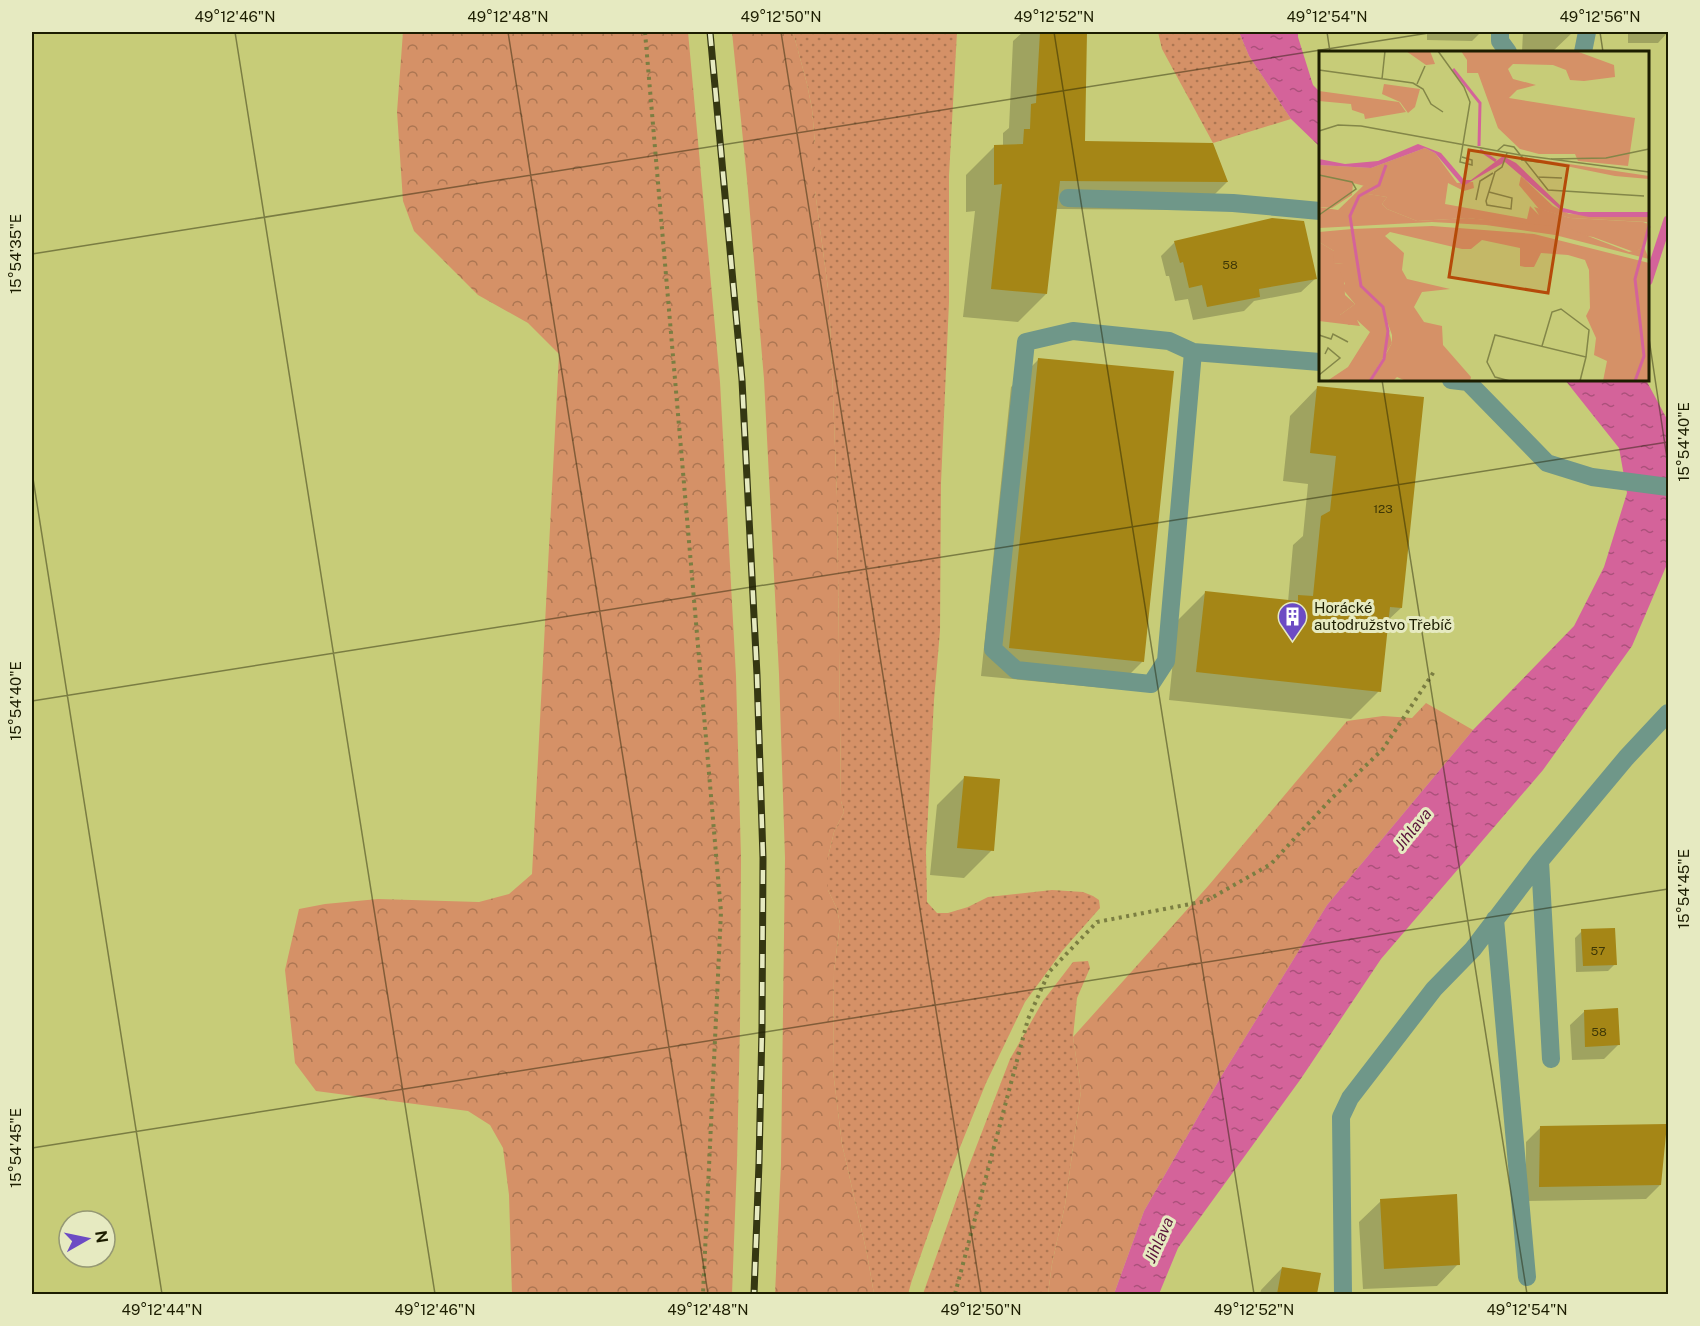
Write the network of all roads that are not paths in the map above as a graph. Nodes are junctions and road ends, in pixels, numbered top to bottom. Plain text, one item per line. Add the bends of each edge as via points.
1 (1500, 32) edge
2 (1587, 32) edge
3 (1507, 51) edge
4 (1583, 51) edge
5 (1068, 198) dead end
6 (1319, 211) edge
7 (1193, 352) junction
8 (1319, 362) edge
9 (1463, 381) edge
10 (1668, 487) edge
11 (1668, 713) edge
12 (1540, 861) junction
13 (1494, 919) junction
14 (1551, 1059) dead end
15 (1527, 1277) dead end
16 (1343, 1294) edge

1 - 3 lane via 1500,41
2 - 4 lane
5 - 6 lane via 1233,203
7 - 7 lane via 1170,341 1073,331 1026,342 993,649 1016,670 1151,684 1166,661
7 - 8 lane
9 - 10 lane via 1547,464 1592,477
11 - 12 lane
12 - 13 lane
12 - 14 lane
13 - 15 lane
13 - 16 lane via 1473,949 1434,989 1350,1098 1341,1117

